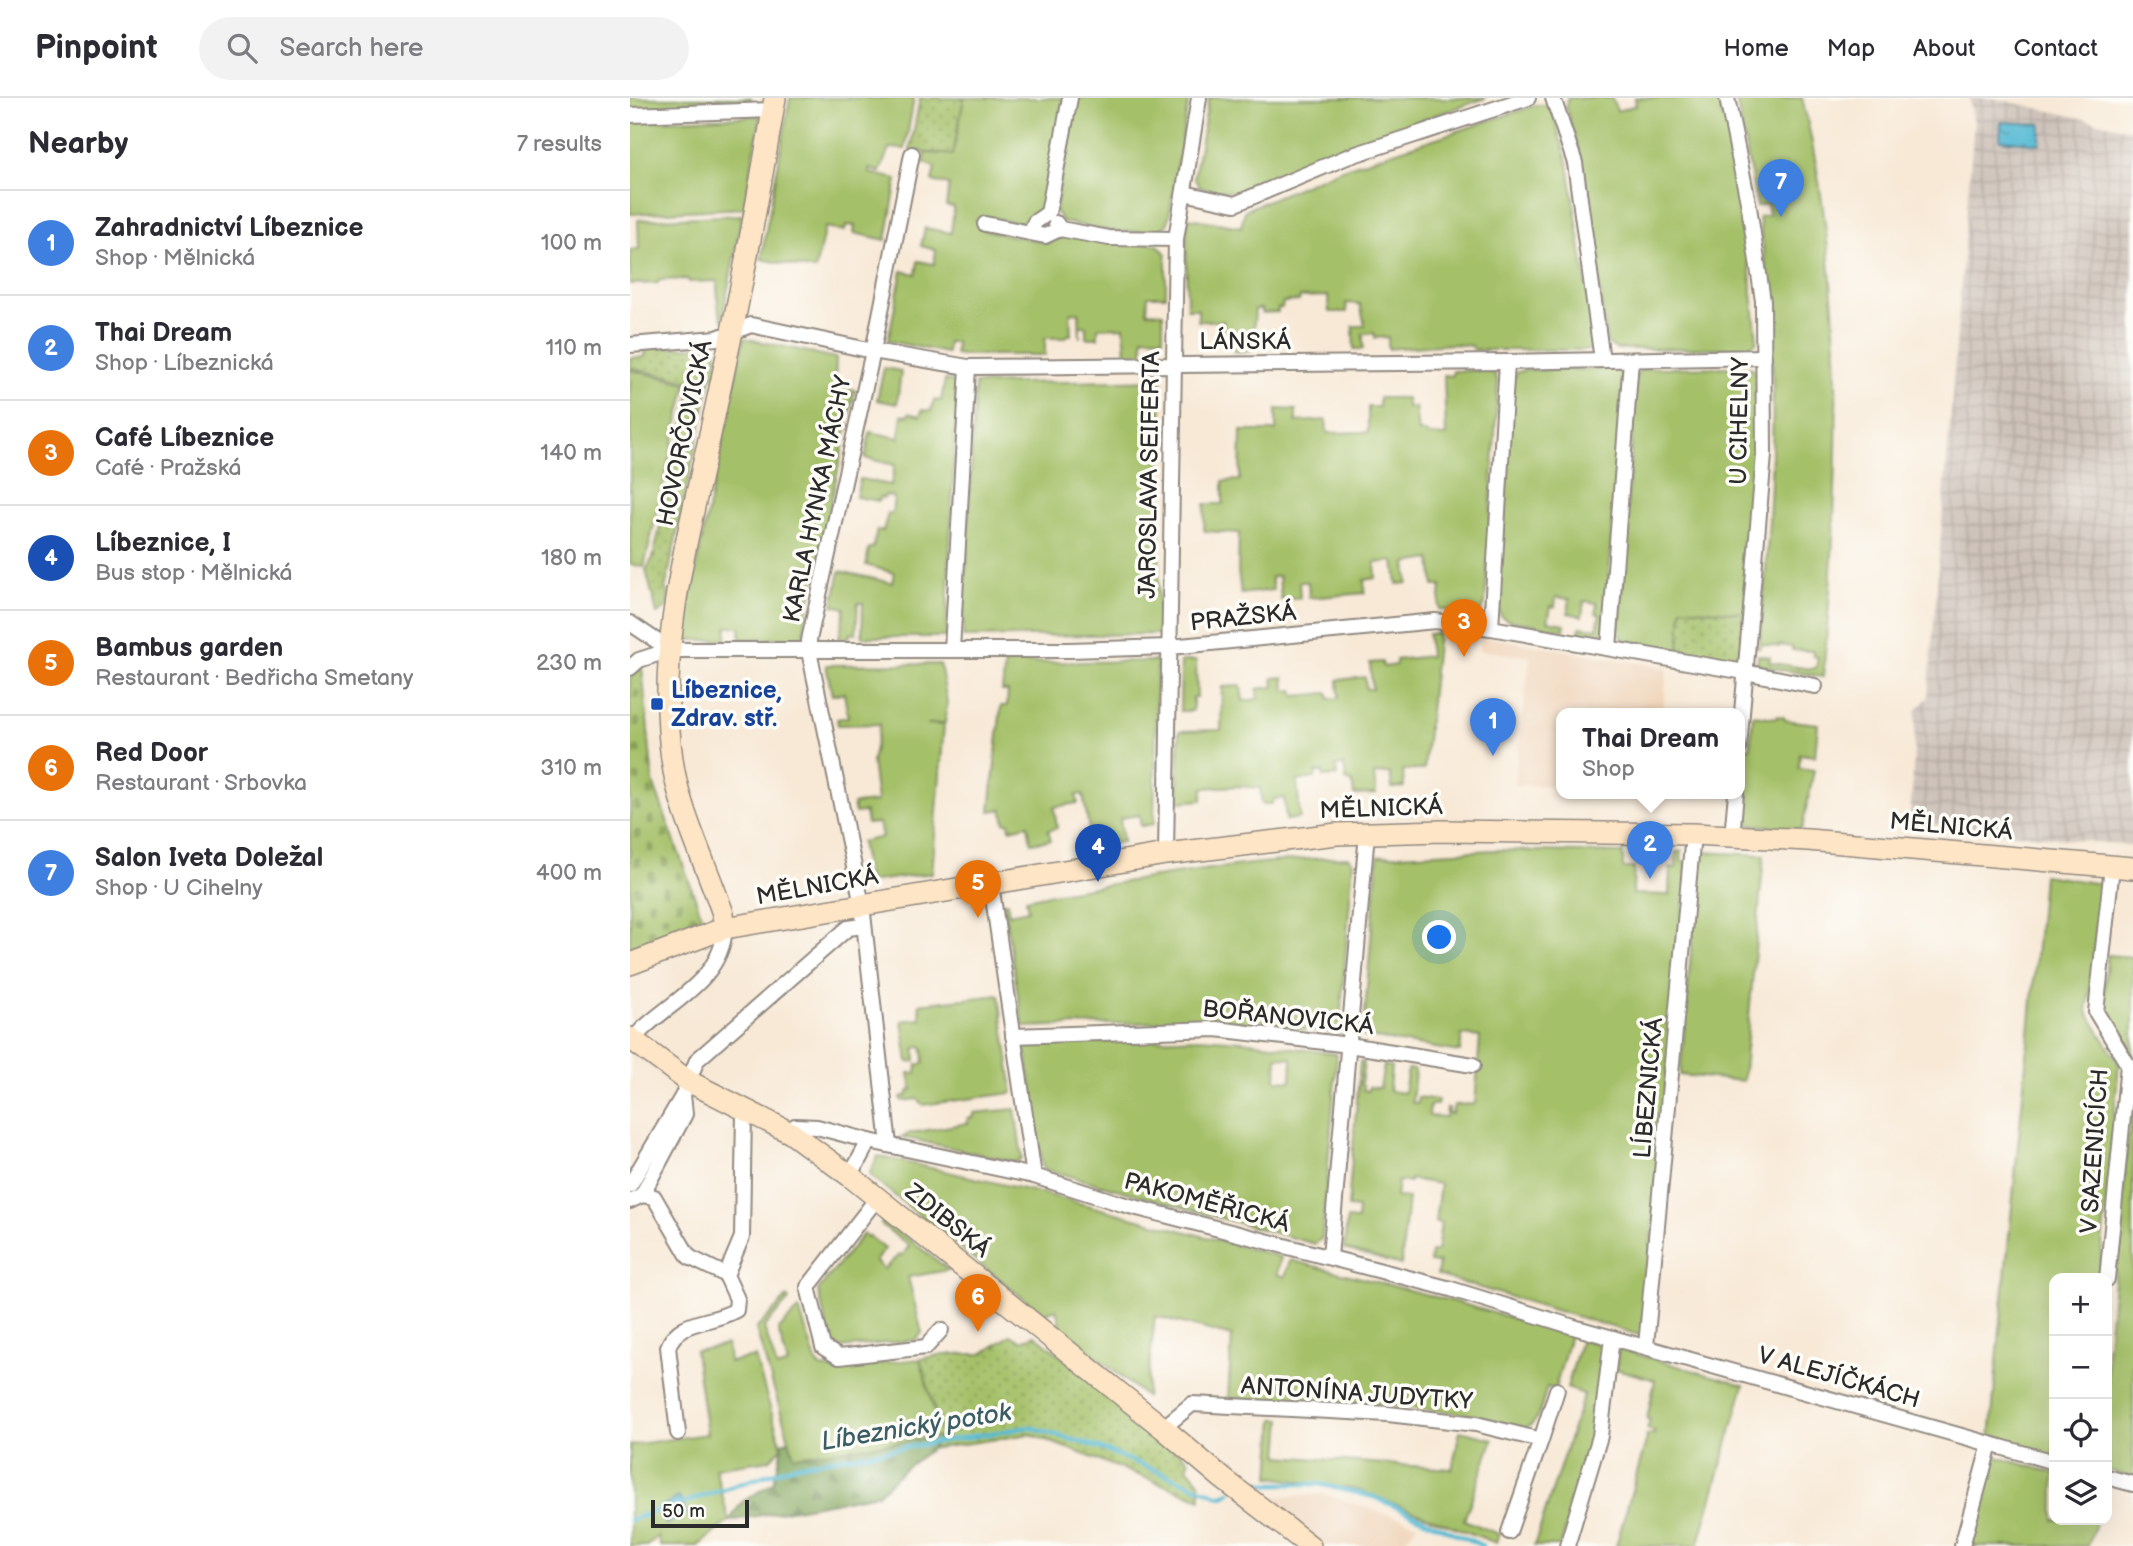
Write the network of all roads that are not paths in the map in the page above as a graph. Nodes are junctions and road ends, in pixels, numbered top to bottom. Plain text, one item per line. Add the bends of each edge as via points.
1 (1070, 98) edge
2 (1199, 98) edge
3 (1528, 98) edge
4 (1553, 98) edge
5 (1727, 98) edge
6 (1501, 102) edge
7 (774, 104) edge
8 (630, 116) edge
9 (912, 154) dead end
10 (1184, 193) junction
11 (1048, 213) junction
12 (985, 224) dead end
13 (1060, 229) junction
14 (1030, 233) junction
15 (1176, 239) junction
16 (732, 331) junction
17 (630, 345) edge
18 (873, 351) junction
19 (1764, 357) junction
20 (1602, 360) junction
21 (1631, 360) junction
22 (1507, 362) junction
23 (1172, 364) junction
24 (968, 367) junction
25 (630, 623) edge
26 (1492, 628) junction
27 (1170, 647) junction
28 (1609, 648) junction
29 (670, 650) junction
30 (952, 650) junction
31 (809, 651) junction
32 (630, 668) edge
33 (1745, 672) junction
34 (1815, 686) dead end
35 (1742, 708) edge
36 (1735, 799) edge
37 (1367, 833) junction
38 (1693, 834) junction
39 (1732, 837) junction
40 (1166, 854) junction
41 (2122, 867) edge
42 (991, 884) junction
43 (863, 915) junction
44 (725, 928) junction
45 (636, 961) edge
46 (1013, 1036) junction
47 (631, 1041) edge
48 (1349, 1045) junction
49 (1472, 1065) dead end
50 (686, 1088) junction
51 (744, 1111) junction
52 (791, 1133) junction
53 (869, 1141) junction
54 (889, 1145) junction
55 (850, 1176) junction
56 (1034, 1176) junction
57 (630, 1185) edge
58 (878, 1197) junction
59 (636, 1198) edge
60 (1330, 1257) junction
61 (2108, 1273) edge
62 (726, 1275) junction
63 (941, 1330) dead end
64 (1612, 1338) junction
65 (1646, 1346) junction
66 (1558, 1390) dead end
67 (1163, 1428) junction
68 (678, 1433) dead end
69 (1541, 1440) junction
70 (1990, 1444) junction
71 (2049, 1461) edge
72 (2112, 1478) edge
73 (2133, 1484) edge
74 (1510, 1532) dead end
75 (1310, 1546) edge
76 (1567, 1546) edge
77 (1962, 1546) edge

1 - 11 street
2 - 10 street, JAROSLAVA SEIFERTA
3 - 6 street
4 - 20 street via 1575,163
5 - 19 street, U CIHELNY via 1763,301
6 - 10 street via 1347,157 1235,204
7 - 8 street, HOVORČOVICKÁ
7 - 16 main road, HOVORČOVICKÁ
9 - 18 street, KARLA HYNKA MÁCHY
10 - 15 street, JAROSLAVA SEIFERTA
11 - 13 street
11 - 14 street via 1035,222
12 - 14 street
13 - 14 street via 1045,236
13 - 15 street via 1109,238
15 - 23 street, JAROSLAVA SEIFERTA
16 - 17 street, LÁNSKÁ via 717,338
16 - 18 street, LÁNSKÁ via 751,326
16 - 29 main road, HOVORČOVICKÁ via 677,592
18 - 24 street, LÁNSKÁ
18 - 31 street, KARLA HYNKA MÁCHY
19 - 21 street, LÁNSKÁ
19 - 33 street, U CIHELNY via 1764,455
20 - 21 street, LÁNSKÁ
20 - 22 street, LÁNSKÁ
21 - 28 street
22 - 23 street, LÁNSKÁ
22 - 26 street
23 - 24 street, LÁNSKÁ
23 - 27 street, JAROSLAVA SEIFERTA
24 - 30 street
25 - 29 street
26 - 27 street, PRAŽSKÁ via 1434,621
26 - 28 street, PRAŽSKÁ
27 - 30 street, PRAŽSKÁ
27 - 40 street, JAROSLAVA SEIFERTA
28 - 33 street, PRAŽSKÁ
29 - 31 street, PRAŽSKÁ
29 - 32 street via 639,660
29 - 44 main road, HOVORČOVICKÁ via 668,705 674,772
30 - 31 street, PRAŽSKÁ
31 - 43 street, KARLA HYNKA MÁCHY
33 - 34 street, PRAŽSKÁ
33 - 35 street, U CIHELNY
36 - 39 street
37 - 38 main road, MĚLNICKÁ
37 - 40 main road, MĚLNICKÁ
37 - 48 street
38 - 39 main road, MĚLNICKÁ
38 - 65 street, LÍBEZNICKÁ
39 - 41 main road, MĚLNICKÁ
40 - 42 main road, MĚLNICKÁ
41 - 61 street, V SAZENICÍCH via 2096,1012 2128,1065
42 - 43 main road, MĚLNICKÁ
42 - 46 street
43 - 44 main road, MĚLNICKÁ
43 - 50 street via 697,1060
43 - 54 street, KARLA HYNKA MÁCHY
44 - 45 main road, MĚLNICKÁ
44 - 47 street via 722,949 702,981
46 - 48 street, BOŘANOVICKÁ via 1216,1028
46 - 56 street
47 - 50 main road, ZDIBSKÁ
48 - 49 street, BOŘANOVICKÁ
48 - 60 street
50 - 51 main road, ZDIBSKÁ
50 - 57 street
50 - 59 street via 685,1114
51 - 52 main road, ZDIBSKÁ
51 - 62 street via 742,1237
52 - 53 street, PAKOMĚŘICKÁ via 800,1125
52 - 55 main road, ZDIBSKÁ
53 - 54 street, PAKOMĚŘICKÁ
53 - 55 street
54 - 56 street, PAKOMĚŘICKÁ
55 - 58 main road, ZDIBSKÁ
56 - 60 street, PAKOMĚŘICKÁ via 1122,1204
58 - 63 street via 808,1287 823,1347 838,1357 926,1347
58 - 67 main road, ZDIBSKÁ
59 - 62 street via 654,1197 689,1256
60 - 64 street, PAKOMĚŘICKÁ
62 - 68 street via 737,1299 736,1310 679,1329 668,1347
64 - 65 street, V ALEJÍČKÁCH
64 - 76 street via 1600,1436
65 - 70 street, V ALEJÍČKÁCH
66 - 69 street
67 - 69 street, ANTONÍNA JUDYTKY via 1192,1404 1476,1423
67 - 75 main road, ZDIBSKÁ
69 - 74 street
70 - 71 street, V ALEJÍČKÁCH
70 - 77 street
72 - 73 street

